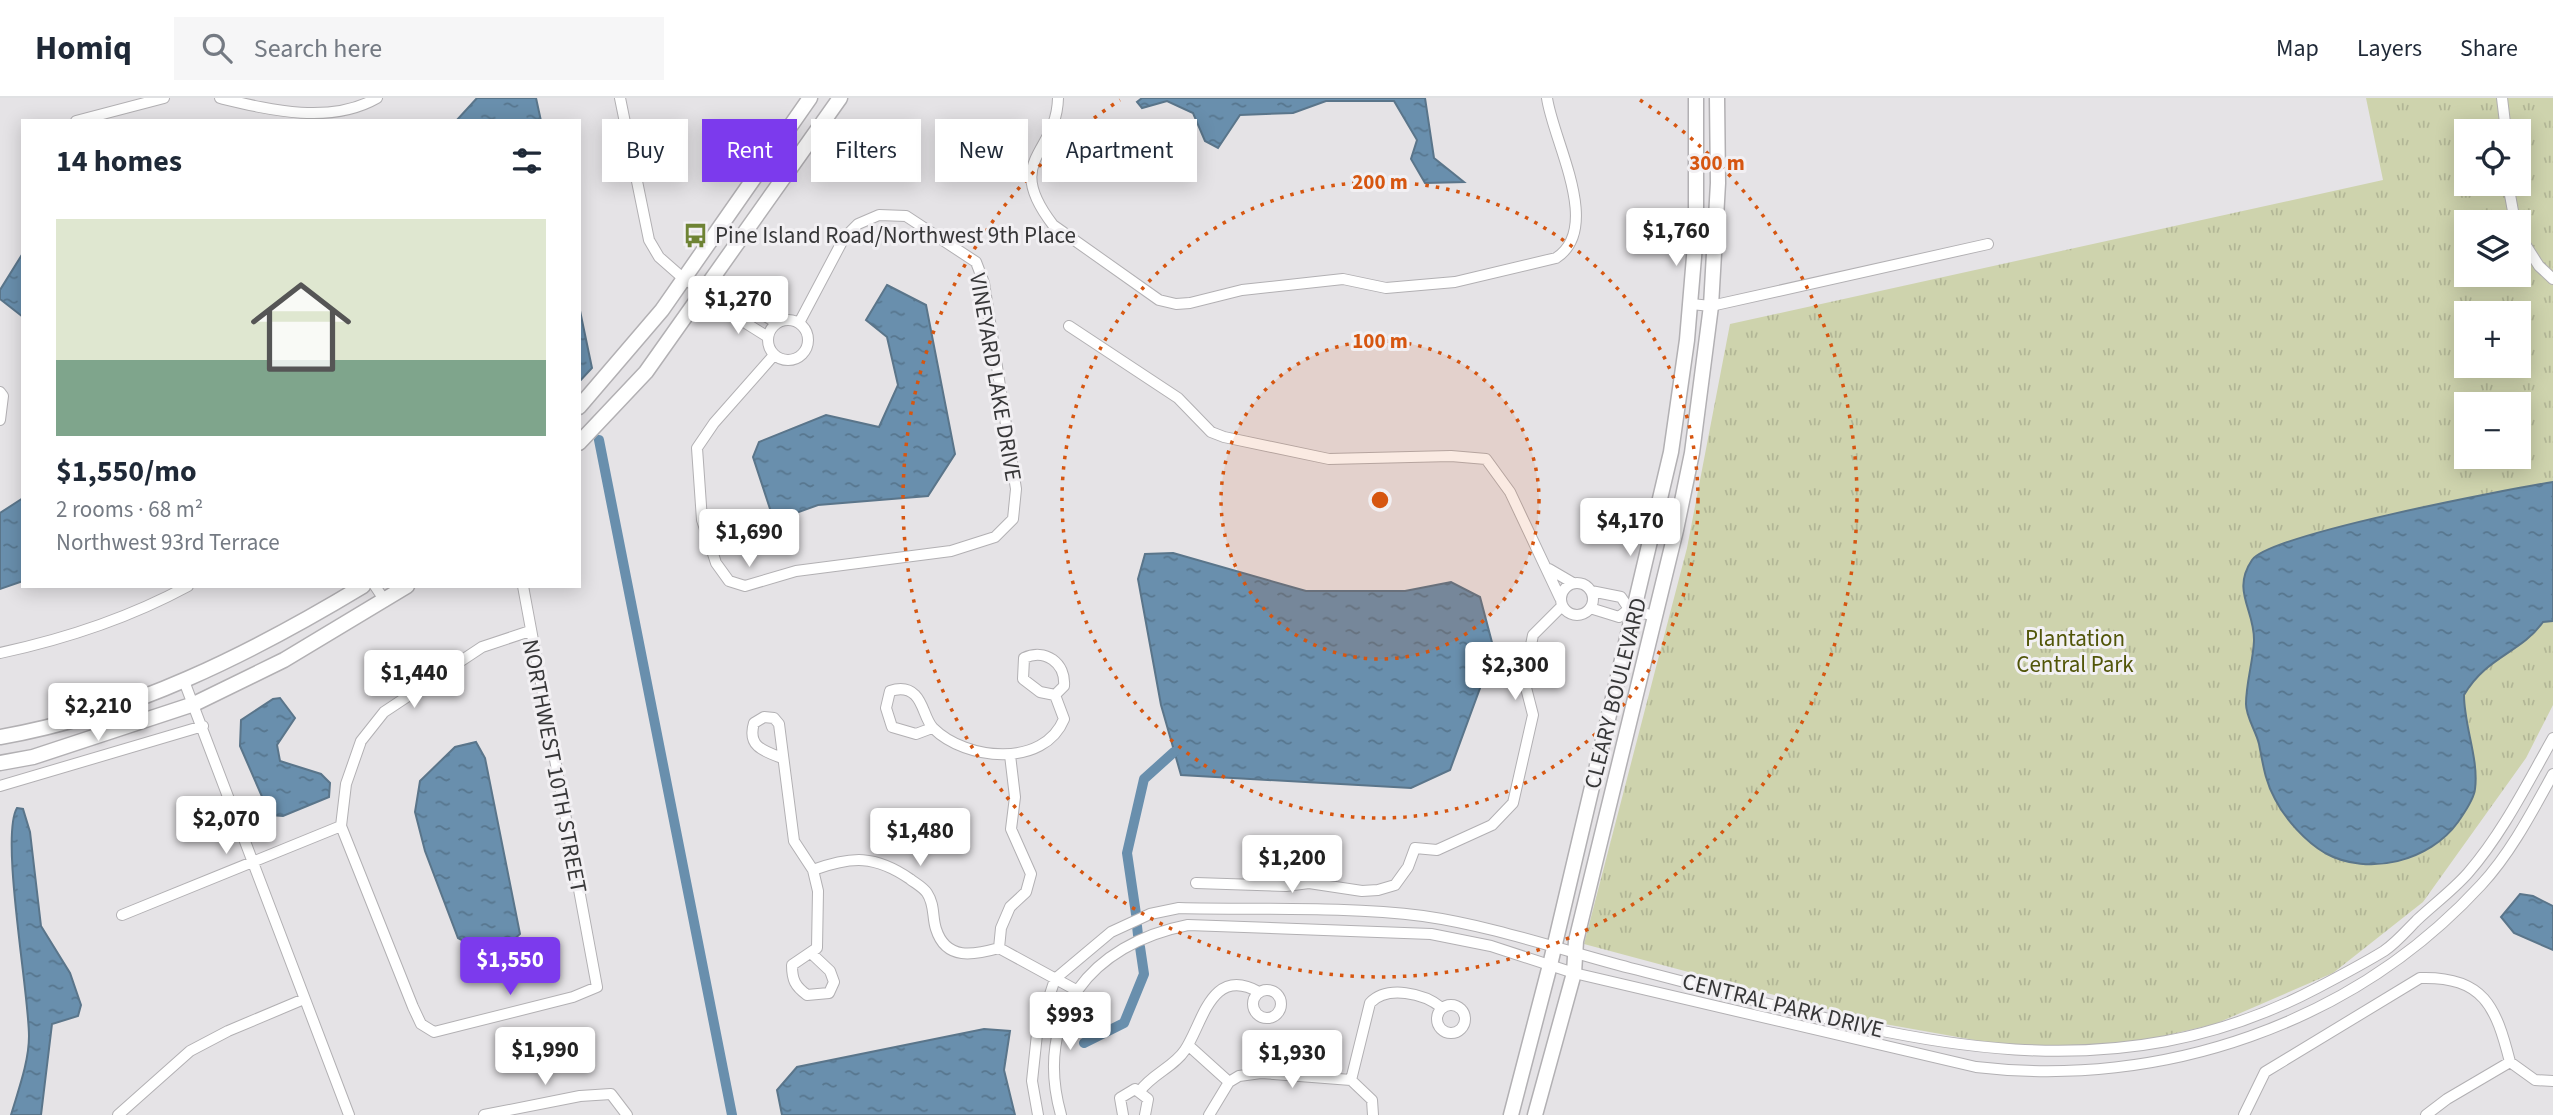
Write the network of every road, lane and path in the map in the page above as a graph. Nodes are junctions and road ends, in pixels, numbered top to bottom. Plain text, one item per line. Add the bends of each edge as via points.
1 (164, 98) edge
2 (220, 98) edge
3 (377, 98) edge
4 (620, 98) edge
5 (810, 98) edge
6 (840, 98) edge
7 (1058, 98) edge
8 (1547, 98) edge
9 (1696, 98) edge
10 (1717, 98) edge
11 (2502, 98) edge
12 (337, 117) edge
13 (84, 119) edge
14 (2505, 119) edge
15 (1988, 244) dead end
16 (2531, 253) edge
17 (684, 279) junction
18 (2553, 279) edge
19 (704, 293) junction
20 (1691, 304) junction
21 (1711, 306) junction
22 (732, 308) junction
23 (777, 323) junction
24 (799, 323) junction
25 (1069, 326) dead end
26 (768, 337) junction
27 (774, 355) junction
28 (1, 394) edge
29 (581, 405) edge
30 (0, 420) edge
31 (581, 441) edge
32 (1549, 569) junction
33 (1573, 583) junction
34 (184, 588) edge
35 (360, 588) edge
36 (375, 588) edge
37 (404, 588) edge
38 (523, 588) edge
39 (1591, 591) junction
40 (385, 601) junction
41 (1561, 602) junction
42 (1590, 608) junction
43 (1632, 610) junction
44 (1654, 616) junction
45 (530, 631) junction
46 (0, 653) edge
47 (184, 681) junction
48 (1055, 695) junction
49 (194, 704) junction
50 (203, 726) junction
51 (932, 728) junction
52 (0, 737) edge
53 (2553, 738) edge
54 (1010, 755) junction
55 (782, 758) dead end
56 (0, 763) edge
57 (2553, 774) edge
58 (0, 786) edge
59 (341, 826) junction
60 (253, 862) junction
61 (813, 870) junction
62 (1196, 883) dead end
63 (122, 915) dead end
64 (1554, 947) junction
65 (999, 948) junction
66 (812, 954) junction
67 (1576, 954) junction
68 (1550, 965) junction
69 (1574, 973) junction
70 (1055, 979) junction
71 (1076, 990) junction
72 (1259, 992) dead end
73 (304, 999) junction
74 (1442, 1008) dead end
75 (1188, 1045) junction
76 (2510, 1062) junction
77 (1351, 1080) junction
78 (2553, 1081) edge
79 (1229, 1082) junction
80 (1140, 1091) junction
81 (118, 1115) edge
82 (349, 1115) edge
83 (484, 1115) edge
84 (627, 1115) edge
85 (1038, 1115) edge
86 (1061, 1115) edge
87 (1123, 1115) edge
88 (1145, 1115) edge
89 (1209, 1115) edge
90 (1373, 1115) edge
91 (1511, 1115) edge
92 (1535, 1115) edge
93 (2244, 1115) edge
94 (2426, 1115) edge

1 - 13 street
2 - 12 street
3 - 12 street
4 - 17 street via 649,240 659,257
5 - 17 street
6 - 19 street
7 - 8 street via 1055,116 1031,166 1032,184 1043,211 1053,225 1159,300 1190,303 1242,290 1343,279 1386,288 1455,282 1556,258 1566,252 1577,229 1572,186
9 - 20 street, CLEARY BOULEVARD via 1698,178
10 - 21 street, CLEARY BOULEVARD via 1718,196
11 - 14 street
15 - 21 street
16 - 18 street
17 - 19 street
17 - 29 street
19 - 22 street
19 - 31 street via 646,372
20 - 21 street
20 - 43 street, CLEARY BOULEVARD via 1671,452
21 - 44 street, CLEARY BOULEVARD via 1692,453
22 - 23 street via 753,309
22 - 26 street
23 - 24 street
23 - 26 street
24 - 27 street via 807,334 804,353 786,360
24 - 27 street, VINEYARD LAKE DRIVE via 844,239 858,223 879,215 906,216 976,262 984,283 1016,489 1013,519 995,537 951,551 796,571 745,586 729,582 716,563 702,520 696,447
25 - 32 street via 1178,398 1211,432 1224,438 1328,459 1486,459 1510,492
26 - 27 street
28 - 30 street
32 - 33 street
32 - 41 street
33 - 39 street
33 - 41 street via 1564,589
34 - 46 street via 57,640
35 - 47 street via 257,647
36 - 40 street
37 - 40 street
38 - 45 street, NORTHWEST 10TH STREET
39 - 42 street
39 - 43 street via 1621,597
40 - 49 street via 284,660
41 - 42 street via 1573,615
41 - 62 street via 1534,635 1524,680 1533,715 1513,803 1492,825 1437,850 1415,848 1395,885 1378,890 1309,883
42 - 43 street via 1619,617
43 - 44 street
43 - 64 street, CLEARY BOULEVARD
44 - 67 street, CLEARY BOULEVARD
45 - 59 street via 482,646 384,712 361,741 346,784
45 - 59 street, NORTHWEST 10TH STREET via 597,986 573,997 434,1032 421,1024
47 - 49 street
47 - 52 street
48 - 48 street via 1064,687 1065,674 1059,665 1033,653 1024,658 1023,679 1040,692
48 - 54 street via 1064,719 1058,732
49 - 50 street
49 - 56 street via 33,757
50 - 58 street
50 - 60 street
51 - 51 street via 915,694 906,689 890,691 886,708 892,727 916,734
51 - 54 street via 972,751
53 - 67 street, CENTRAL PARK DRIVE via 2516,804 2468,873 2385,951 2275,1010 2183,1039 2068,1053 1973,1046 1861,1025
54 - 65 street via 1015,797 1011,830 1031,874 1026,892 1010,907 1000,928
55 - 61 street via 793,841
57 - 69 street, CENTRAL PARK DRIVE via 2482,884 2400,959 2284,1025 2189,1055 2071,1072 2023,1073 1976,1067
59 - 60 street
60 - 63 street
60 - 73 street
61 - 65 street via 854,859 891,866 926,891 935,928 949,948 970,956
61 - 66 street via 818,891 817,948
64 - 67 street, CENTRAL PARK DRIVE
64 - 68 street, CLEARY BOULEVARD
64 - 70 street, CENTRAL PARK DRIVE via 1423,916 1179,908 1150,914 1111,932
65 - 70 street
66 - 66 street via 830,971 834,982 829,993 807,995 796,987 792,965
67 - 69 street, CLEARY BOULEVARD
68 - 69 street, CENTRAL PARK DRIVE
68 - 71 street, CENTRAL PARK DRIVE via 1431,934 1188,925 1161,930 1123,949
68 - 91 street, CLEARY BOULEVARD
69 - 92 street, CLEARY BOULEVARD
70 - 71 street
70 - 85 street via 1037,1034 1032,1081
71 - 86 street, CENTRAL PARK DRIVE via 1059,1026 1052,1069
72 - 75 street via 1241,985 1218,992
73 - 81 street via 190,1051
73 - 82 street
74 - 77 street via 1433,1000 1394,992 1376,997 1370,1003
75 - 79 street
75 - 80 street
76 - 78 street via 2535,1080
76 - 93 street via 2498,1018 2469,984 2420,978 2265,1072
76 - 94 street
77 - 79 street via 1261,1073
77 - 90 street via 1372,1100
79 - 89 street
80 - 87 street via 1124,1094 1119,1104
80 - 88 street via 1149,1105
83 - 84 street via 611,1094

